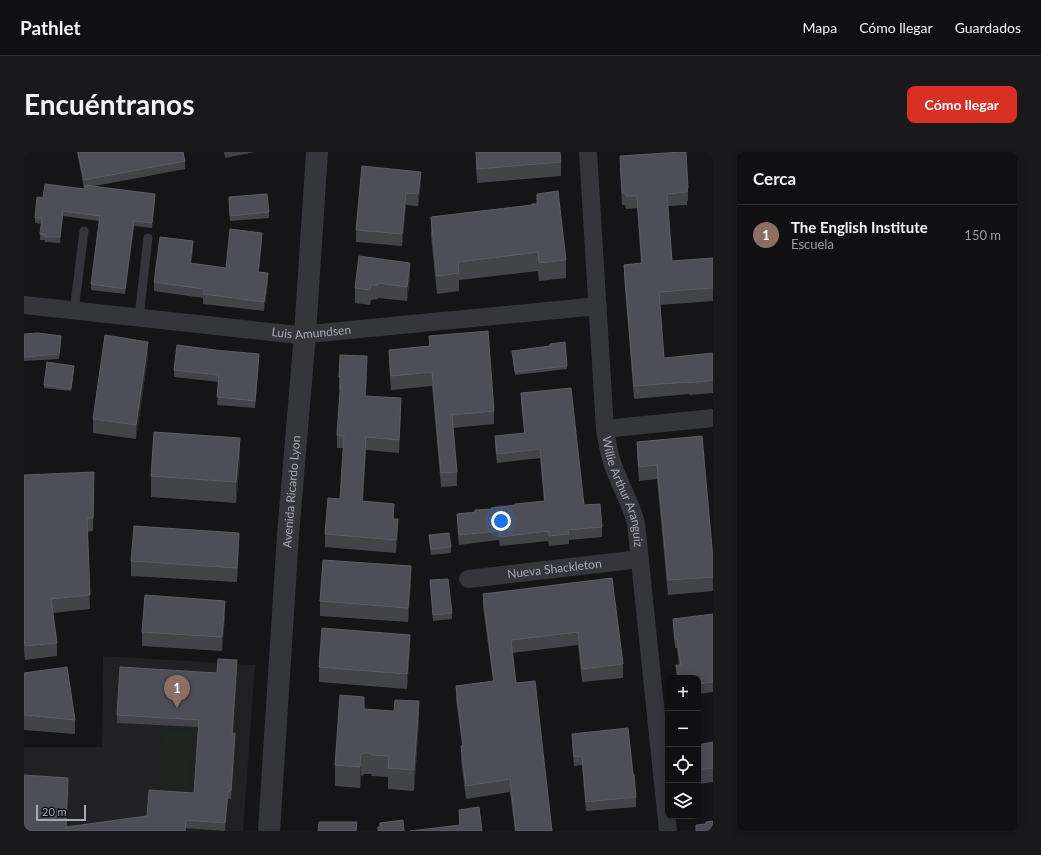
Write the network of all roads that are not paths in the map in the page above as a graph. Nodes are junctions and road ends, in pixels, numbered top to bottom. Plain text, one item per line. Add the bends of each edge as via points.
1 (317, 152) edge
2 (588, 152) edge
3 (84, 231) dead end
4 (148, 238) dead end
5 (24, 305) edge
6 (598, 306) junction
7 (74, 310) junction
8 (139, 317) junction
9 (305, 334) junction
10 (713, 418) edge
11 (605, 429) junction
12 (640, 558) junction
13 (468, 579) dead end
14 (269, 831) edge
15 (668, 831) edge

1 - 9 street, Avenida Ricardo Lyon
2 - 6 street, Willie Arthur Aranguiz
3 - 7 lane
4 - 8 lane
5 - 7 street, Luis Amundsen
6 - 9 street, Luis Amundsen
6 - 11 street, Willie Arthur Aranguiz
7 - 8 street, Luis Amundsen
8 - 9 street, Luis Amundsen
9 - 14 street, Avenida Ricardo Lyon via 288,535
10 - 11 street
11 - 12 street, Willie Arthur Aranguiz via 611,461 636,523
12 - 13 street, Nueva Shackleton
12 - 15 street, Willie Arthur Aranguiz

